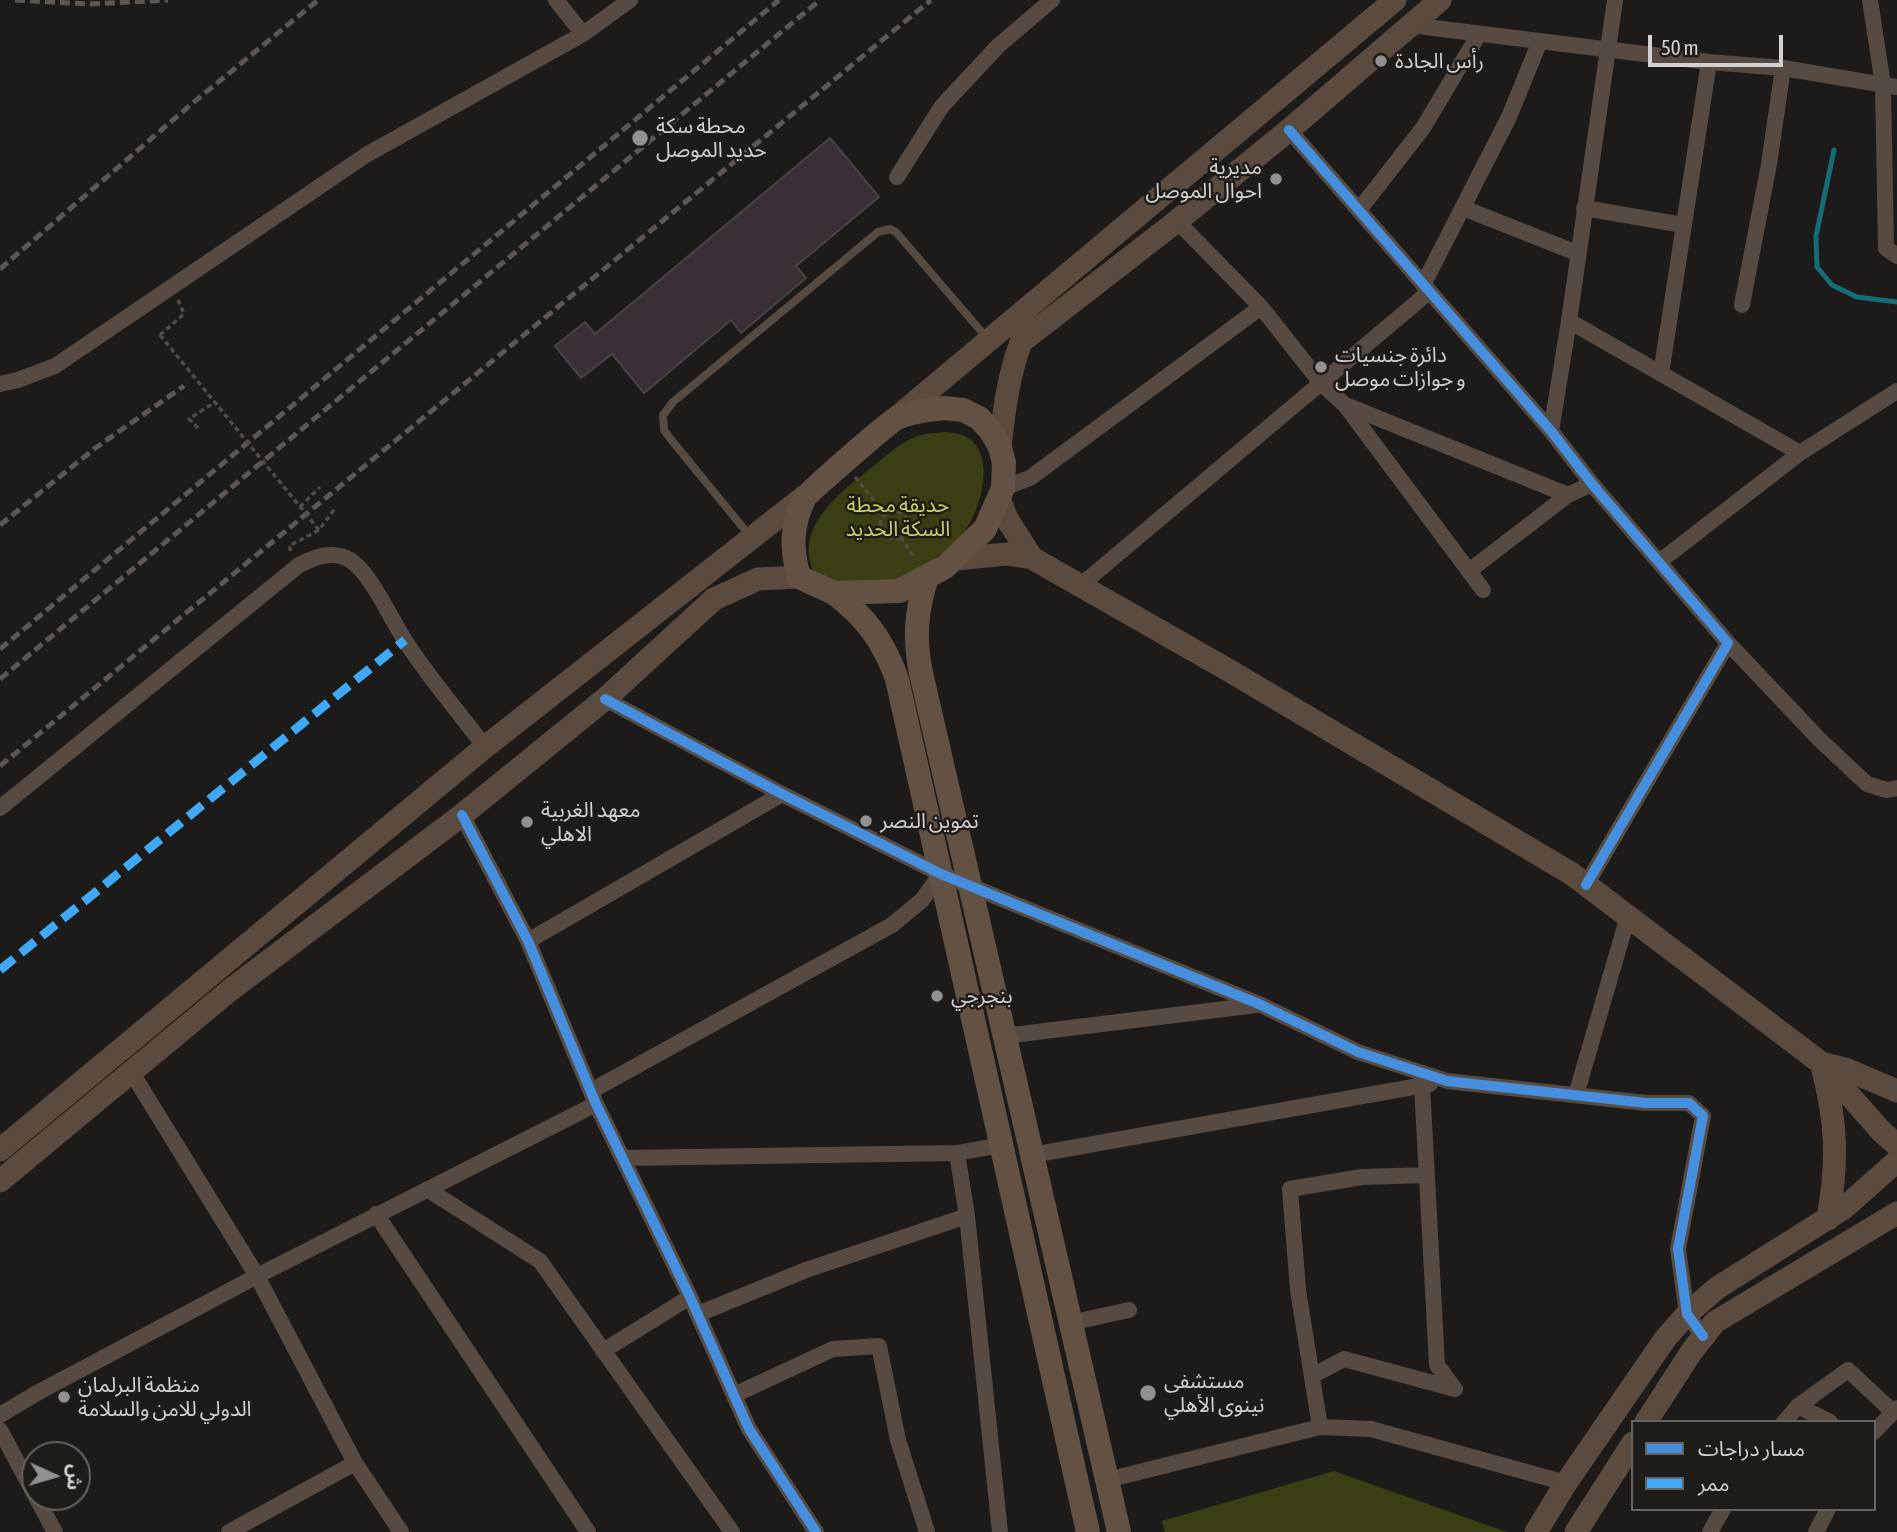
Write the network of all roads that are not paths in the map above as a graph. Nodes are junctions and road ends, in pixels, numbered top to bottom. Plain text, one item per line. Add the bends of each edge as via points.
1 (556, 0) edge
2 (630, 0) edge
3 (1052, 0) edge
4 (1395, 0) edge
5 (1440, 0) edge
6 (1615, 0) edge
7 (1870, 0) edge
8 (1410, 25) junction
9 (583, 34) junction
10 (1479, 34) junction
11 (1540, 41) junction
12 (1607, 48) junction
13 (1709, 62) junction
14 (1783, 68) junction
15 (1890, 86) edge
16 (1289, 130) junction
17 (897, 177) dead end
18 (1463, 208) junction
19 (1584, 208) junction
20 (1359, 210) junction
21 (1177, 221) junction
22 (1683, 225) junction
23 (1577, 253) junction
24 (1897, 256) edge
25 (1426, 289) junction
26 (1742, 304) dead end
27 (1261, 307) junction
28 (1569, 321) junction
29 (989, 340) junction
30 (1661, 374) junction
31 (1321, 383) junction
32 (0, 384) edge
33 (1897, 391) edge
34 (1346, 405) junction
35 (896, 418) junction
36 (1551, 431) junction
37 (1000, 447) junction
38 (1800, 453) junction
39 (1592, 484) junction
40 (1001, 493) junction
41 (1569, 495) junction
42 (805, 496) junction
43 (751, 538) junction
44 (1032, 558) junction
45 (955, 559) junction
46 (1659, 562) junction
47 (1469, 571) junction
48 (799, 577) junction
49 (927, 577) junction
50 (1081, 585) junction
51 (1483, 590) dead end
52 (834, 593) junction
53 (1728, 643) junction
54 (605, 699) junction
55 (485, 747) junction
56 (1897, 788) edge
57 (782, 794) junction
58 (0, 808) edge
59 (462, 815) junction
60 (941, 874) junction
61 (1586, 885) junction
62 (970, 886) junction
63 (1628, 916) junction
64 (528, 942) junction
65 (1259, 1004) junction
66 (1004, 1036) junction
67 (1821, 1063) junction
68 (132, 1073) junction
69 (1447, 1081) junction
70 (1423, 1085) junction
71 (1897, 1091) edge
72 (1576, 1095) junction
73 (594, 1097) junction
74 (1001, 1145) junction
75 (1897, 1145) edge
76 (0, 1150) edge
77 (957, 1153) junction
78 (1032, 1155) junction
79 (622, 1158) junction
80 (1897, 1161) edge
81 (1427, 1175) junction
82 (0, 1181) edge
83 (427, 1189) junction
84 (1897, 1213) edge
85 (376, 1214) junction
86 (967, 1216) junction
87 (1828, 1219) junction
88 (257, 1276) junction
89 (690, 1297) junction
90 (1129, 1310) dead end
91 (698, 1314) junction
92 (1687, 1314) junction
93 (1070, 1323) junction
94 (1703, 1336) junction
95 (603, 1351) junction
96 (1312, 1376) junction
97 (734, 1395) junction
98 (1798, 1406) junction
99 (1895, 1410) edge
100 (0, 1415) edge
101 (1648, 1420) edge
102 (1786, 1420) edge
103 (1826, 1420) edge
104 (1320, 1427) junction
105 (0, 1430) edge
106 (1876, 1430) edge
107 (1631, 1446) edge
108 (355, 1463) junction
109 (21, 1468) edge
110 (1107, 1480) junction
111 (1566, 1483) junction
112 (44, 1511) edge
113 (1722, 1511) edge
114 (1827, 1511) edge
115 (55, 1532) edge
116 (229, 1532) edge
117 (401, 1532) edge
118 (588, 1532) edge
119 (732, 1532) edge
120 (816, 1532) edge
121 (927, 1532) edge
122 (1000, 1532) edge
123 (1088, 1532) edge
124 (1119, 1532) edge
125 (1536, 1532) edge
126 (1576, 1532) edge
127 (1710, 1532) edge
128 (1816, 1532) edge

1 - 9 street
2 - 9 street
3 - 17 street via 998,46 943,106
4 - 29 main road
5 - 8 main road
6 - 12 street
7 - 15 street
8 - 10 street
8 - 16 main road
9 - 32 street via 366,155 55,366
10 - 11 street
10 - 20 street via 1423,128
11 - 12 street
11 - 18 street via 1509,117
12 - 13 street
12 - 19 street
13 - 14 street
13 - 22 street
14 - 15 street
14 - 26 street
15 - 24 street via 1886,248
16 - 20 street
16 - 21 main road
18 - 23 street
18 - 25 street
19 - 22 street
19 - 23 street
20 - 25 street
21 - 27 street
21 - 37 main road via 1021,342 1006,395
22 - 30 street
23 - 28 street
25 - 31 street
25 - 36 street
27 - 31 street
27 - 40 street via 1030,478
28 - 30 street
28 - 36 street
29 - 35 main road
29 - 43 lane via 901,236 890,229 878,232 744,343 667,408 663,423 669,437
30 - 38 street
31 - 34 street
31 - 50 street
33 - 38 street
34 - 41 street
34 - 47 street
35 - 37 main road via 944,408 963,411 979,418
35 - 42 main road
36 - 39 street
37 - 40 main road via 1004,463
38 - 46 street
39 - 41 street
39 - 46 street
40 - 44 main road via 1007,519
40 - 45 main road via 985,529
41 - 47 street
42 - 43 main road
42 - 48 main road via 793,533 792,554
43 - 55 main road
44 - 45 main road via 1007,554
44 - 50 main road
45 - 49 main road
46 - 53 street
47 - 51 street
48 - 52 main road
48 - 54 main road via 758,579 714,599
49 - 52 main road via 899,591
49 - 62 main road via 917,615 917,654
50 - 61 main road
52 - 60 main road via 867,621 890,658
53 - 56 street via 1867,784
53 - 61 street
54 - 57 street
54 - 59 main road
55 - 58 street via 351,561 338,555 319,555 289,573
55 - 76 main road
57 - 60 street
57 - 64 street
59 - 64 street
59 - 68 main road via 229,991
60 - 62 street
60 - 73 street via 922,900 892,925
60 - 74 main road
61 - 63 main road
62 - 65 street
62 - 66 main road
63 - 67 main road
63 - 72 street
64 - 73 street
65 - 66 street
65 - 69 street via 1358,1052
66 - 78 main road
67 - 71 main road
67 - 75 main road
67 - 87 main road via 1832,1101 1836,1140
68 - 82 main road
68 - 88 street
69 - 70 street
69 - 72 street
70 - 78 street
70 - 81 street
72 - 92 street via 1689,1103 1703,1116 1678,1250
73 - 79 street
73 - 83 street
74 - 77 street
74 - 123 main road
77 - 79 street
77 - 86 street
78 - 93 main road
79 - 89 street
80 - 87 main road
81 - 96 street via 1362,1177 1290,1189 1298,1290
81 - 96 street via 1437,1365 1455,1390 1344,1359
83 - 85 street
83 - 95 street via 540,1261
84 - 94 main road via 1715,1322
85 - 88 street
85 - 118 street
86 - 91 street via 806,1270
86 - 122 street
87 - 92 main road via 1717,1289
88 - 100 street
88 - 108 street
89 - 91 street
89 - 95 street
90 - 93 street
91 - 97 street
92 - 94 street
92 - 111 main road
93 - 110 main road
94 - 101 main road
95 - 119 street
96 - 104 street
97 - 120 street via 750,1429
97 - 121 street via 833,1349 879,1346 898,1440
98 - 99 street via 1848,1370
98 - 102 street
98 - 103 street
99 - 106 street
104 - 110 street
104 - 111 street via 1371,1429
105 - 109 street
107 - 126 main road
108 - 116 street
108 - 117 street
110 - 124 main road
111 - 125 main road
112 - 115 street
113 - 127 street
114 - 128 street

